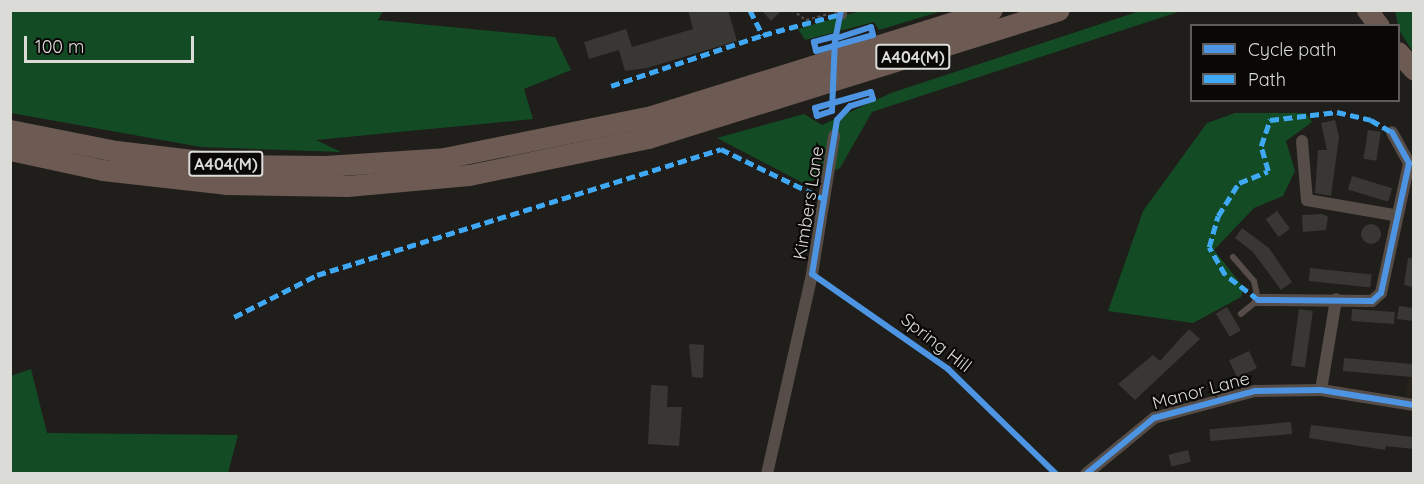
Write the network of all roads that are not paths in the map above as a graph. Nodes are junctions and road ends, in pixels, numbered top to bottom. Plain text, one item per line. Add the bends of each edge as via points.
1 (992, 10) edge
2 (1059, 10) edge
3 (1367, 10) edge
4 (1378, 24) edge
5 (1400, 54) edge
6 (1413, 70) edge
7 (10, 130) edge
8 (1392, 132) dead end
9 (834, 136) dead end
10 (1302, 141) dead end
11 (10, 150) edge
12 (1411, 163) edge
13 (1394, 215) junction
14 (1233, 257) dead end
15 (1336, 299) junction
16 (1258, 300) junction
17 (1241, 314) dead end
18 (1321, 390) junction
19 (1413, 405) edge
20 (767, 474) edge
21 (1086, 474) edge

1 - 7 highway, A404(M) via 648,117 444,158 325,166 225,164 116,151
2 - 11 highway, A404(M) via 658,135 469,175 347,186 236,185 134,175
3 - 4 highway
5 - 6 highway
8 - 12 street
9 - 20 street, Kimbers Lane via 812,274
10 - 13 street via 1307,200
12 - 13 street
13 - 15 street via 1381,293 1372,301
14 - 16 lane via 1254,281
15 - 16 street
15 - 18 street
16 - 17 lane
18 - 19 street, Manor Lane
18 - 21 street, Manor Lane via 1255,391 1154,418

